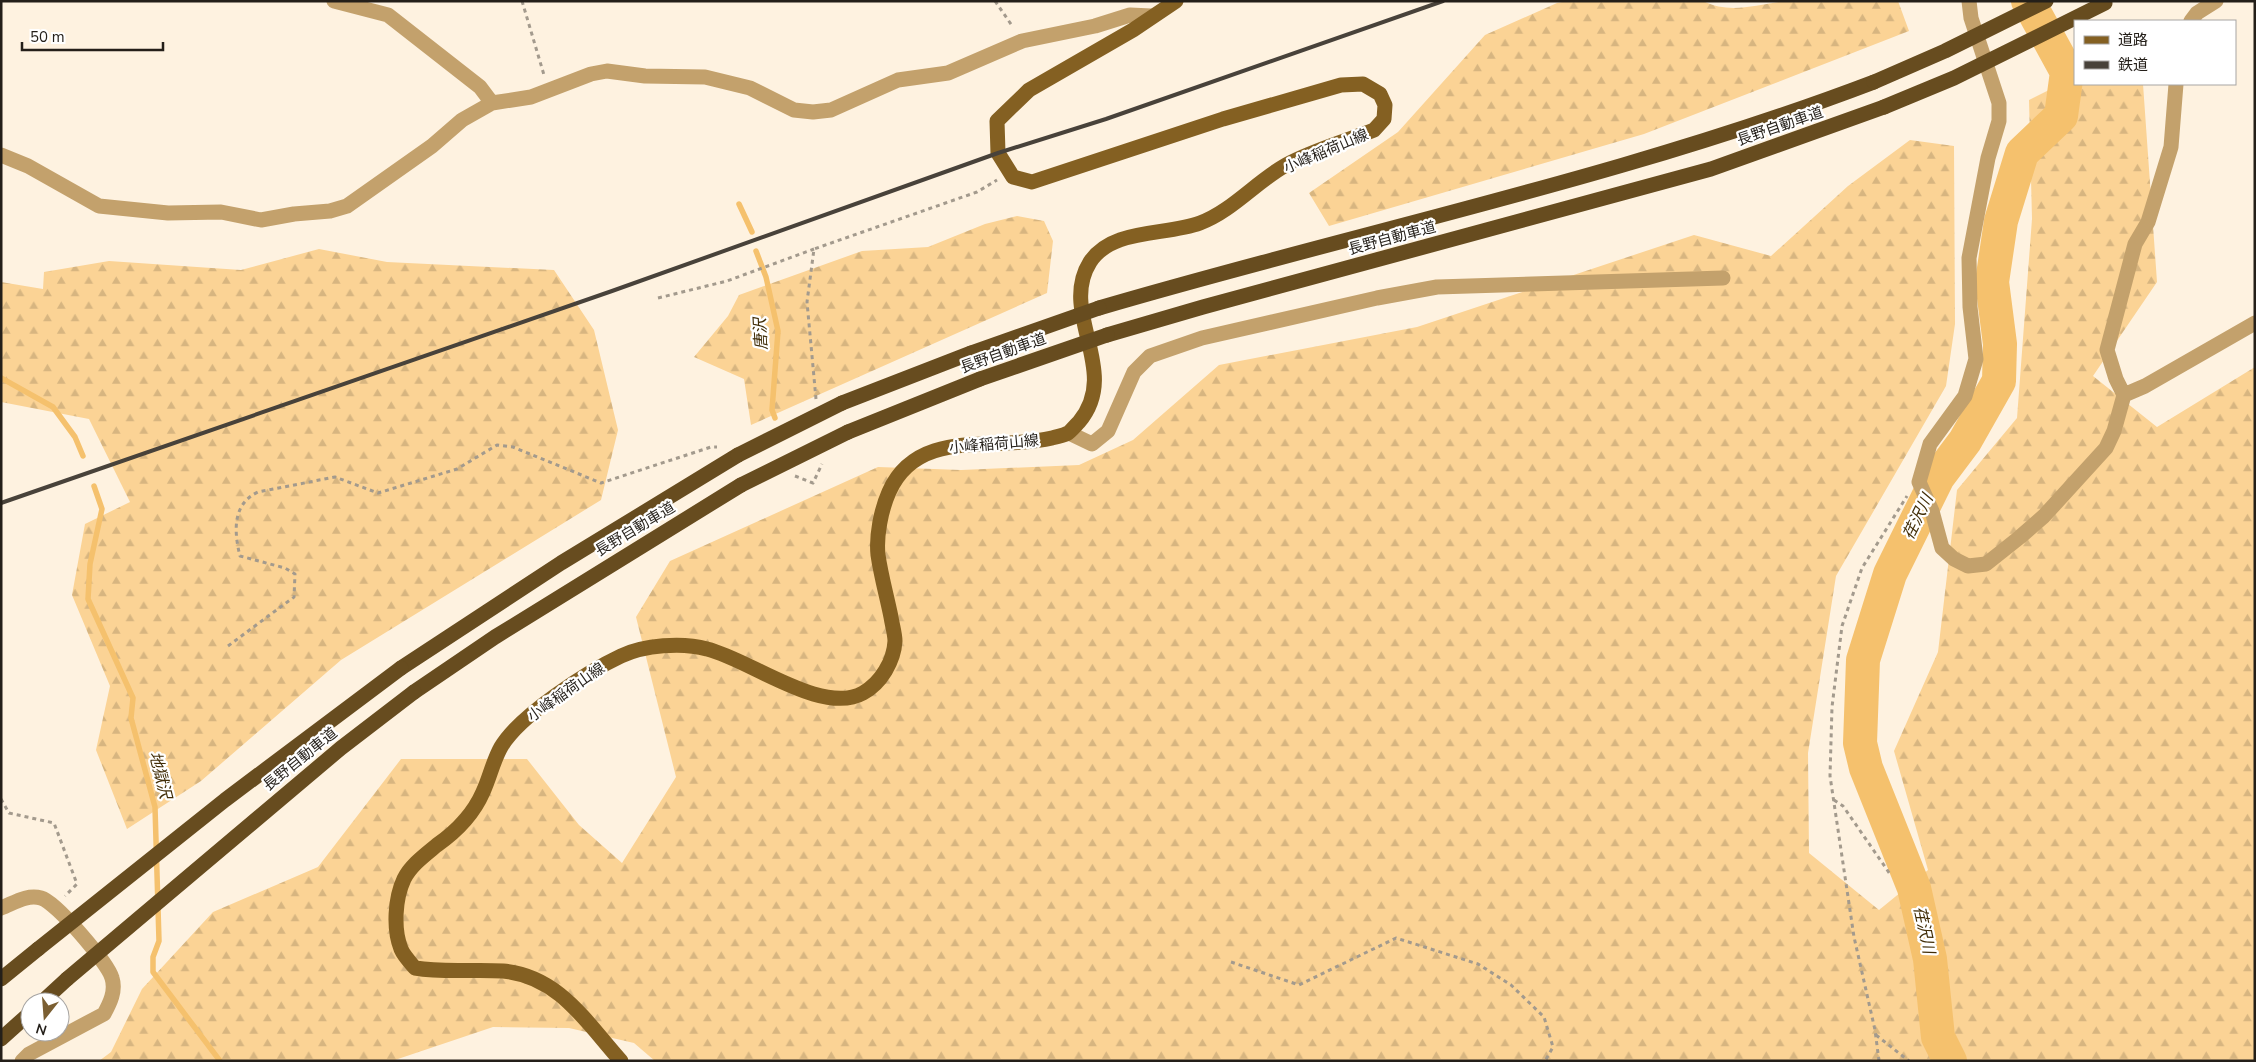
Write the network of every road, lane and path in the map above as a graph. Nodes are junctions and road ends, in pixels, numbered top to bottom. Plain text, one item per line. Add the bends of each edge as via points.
1 (334, 1) edge
2 (522, 1) edge
3 (994, 1) edge
4 (1176, 1) edge
5 (1970, 1) edge
6 (2046, 1) edge
7 (2216, 1) edge
8 (2107, 2) edge
9 (1151, 16) junction
10 (2191, 20) edge
11 (1022, 42) junction
12 (2176, 85) edge
13 (548, 90) junction
14 (492, 103) junction
15 (1, 155) edge
16 (1010, 172) junction
17 (814, 249) junction
18 (1723, 278) dead end
19 (658, 298) dead end
20 (2255, 323) edge
21 (2124, 395) junction
22 (816, 403) dead end
23 (1069, 433) junction
24 (723, 448) dead end
25 (822, 462) dead end
26 (786, 472) dead end
27 (1921, 485) junction
28 (228, 646) dead end
29 (1, 799) edge
30 (1834, 800) junction
31 (1890, 874) dead end
32 (56, 906) junction
33 (1, 908) edge
34 (1231, 962) dead end
35 (1, 979) edge
36 (53, 992) edge
37 (20, 1022) edge
38 (1876, 1035) junction
39 (1, 1040) edge
40 (22, 1061) edge
41 (621, 1061) edge
42 (1545, 1061) edge
43 (1879, 1061) edge
44 (1909, 1061) edge

1 - 14 street via 388,15 480,87
2 - 13 path
3 - 11 path
4 - 9 main road
5 - 27 street via 1971,18 1999,103 1999,120 1988,158 1969,258 1976,359 1965,396 1930,444
6 - 35 highway, 長野自動車道, bridge via 1945,51 1790,114 1612,169 1099,308 971,352 842,403 738,455 538,578 401,668 217,806
7 - 10 street
8 - 36 highway, 長野自動車道, bridge via 1971,70 1884,107 1711,168 1107,335 980,379 848,432 741,485 495,637 414,692 340,748
9 - 11 street via 1130,15
9 - 16 main road via 1133,30 1029,90 998,121 998,153
11 - 13 street via 948,73 898,80 830,110 813,112 794,110 750,88 705,77 645,76 608,71
12 - 21 street via 2171,147 2148,222 2135,244 2107,350
13 - 14 street via 531,97
14 - 15 street via 462,120 432,146 347,206 261,220 221,212 168,213 99,206 28,166
16 - 17 path via 977,192
16 - 23 main road, 小峰稲荷山線 via 1013,177 1032,182 1340,85 1363,84 1380,94 1385,105 1384,119 1374,130 1286,165 1227,208 1199,223 1116,241 1100,250 1089,264 1080,298 1096,376 1094,395 1085,414
17 - 19 path via 750,272
17 - 22 path via 807,302
18 - 23 street via 1438,287 1202,338 1150,356 1134,372 1108,431 1092,444
20 - 21 street via 2146,386
21 - 27 street via 2106,448 2044,516 1986,564 1968,566 1942,548
23 - 41 main road, 小峰稲荷山線 via 1034,442 947,446 920,457 904,469 889,491 878,551 895,641 889,664 878,682 860,696 836,699 812,694 704,648 665,646 625,654 586,675 521,724 502,747 472,813 456,832 419,859 405,877 398,896 396,932 402,952 415,968 435,972 503,971 531,976 561,992
24 - 28 path via 711,447 601,484 513,447 497,446 457,469 378,493 335,477 248,496 240,505 235,535 240,556 285,568 295,574 294,597
25 - 26 path via 813,482
27 - 30 path via 1902,502 1862,568 1842,626 1832,707 1830,776
29 - 32 path via 9,813 54,823 77,884
30 - 31 path via 1843,806
30 - 38 path via 1854,937
32 - 33 street via 42,898 29,896
32 - 40 street via 106,966 114,987 111,1002 104,1014 29,1054
34 - 42 path via 1299,985 1396,938 1478,964 1511,985 1544,1017 1553,1047
37 - 39 highway
38 - 43 path
38 - 44 path

